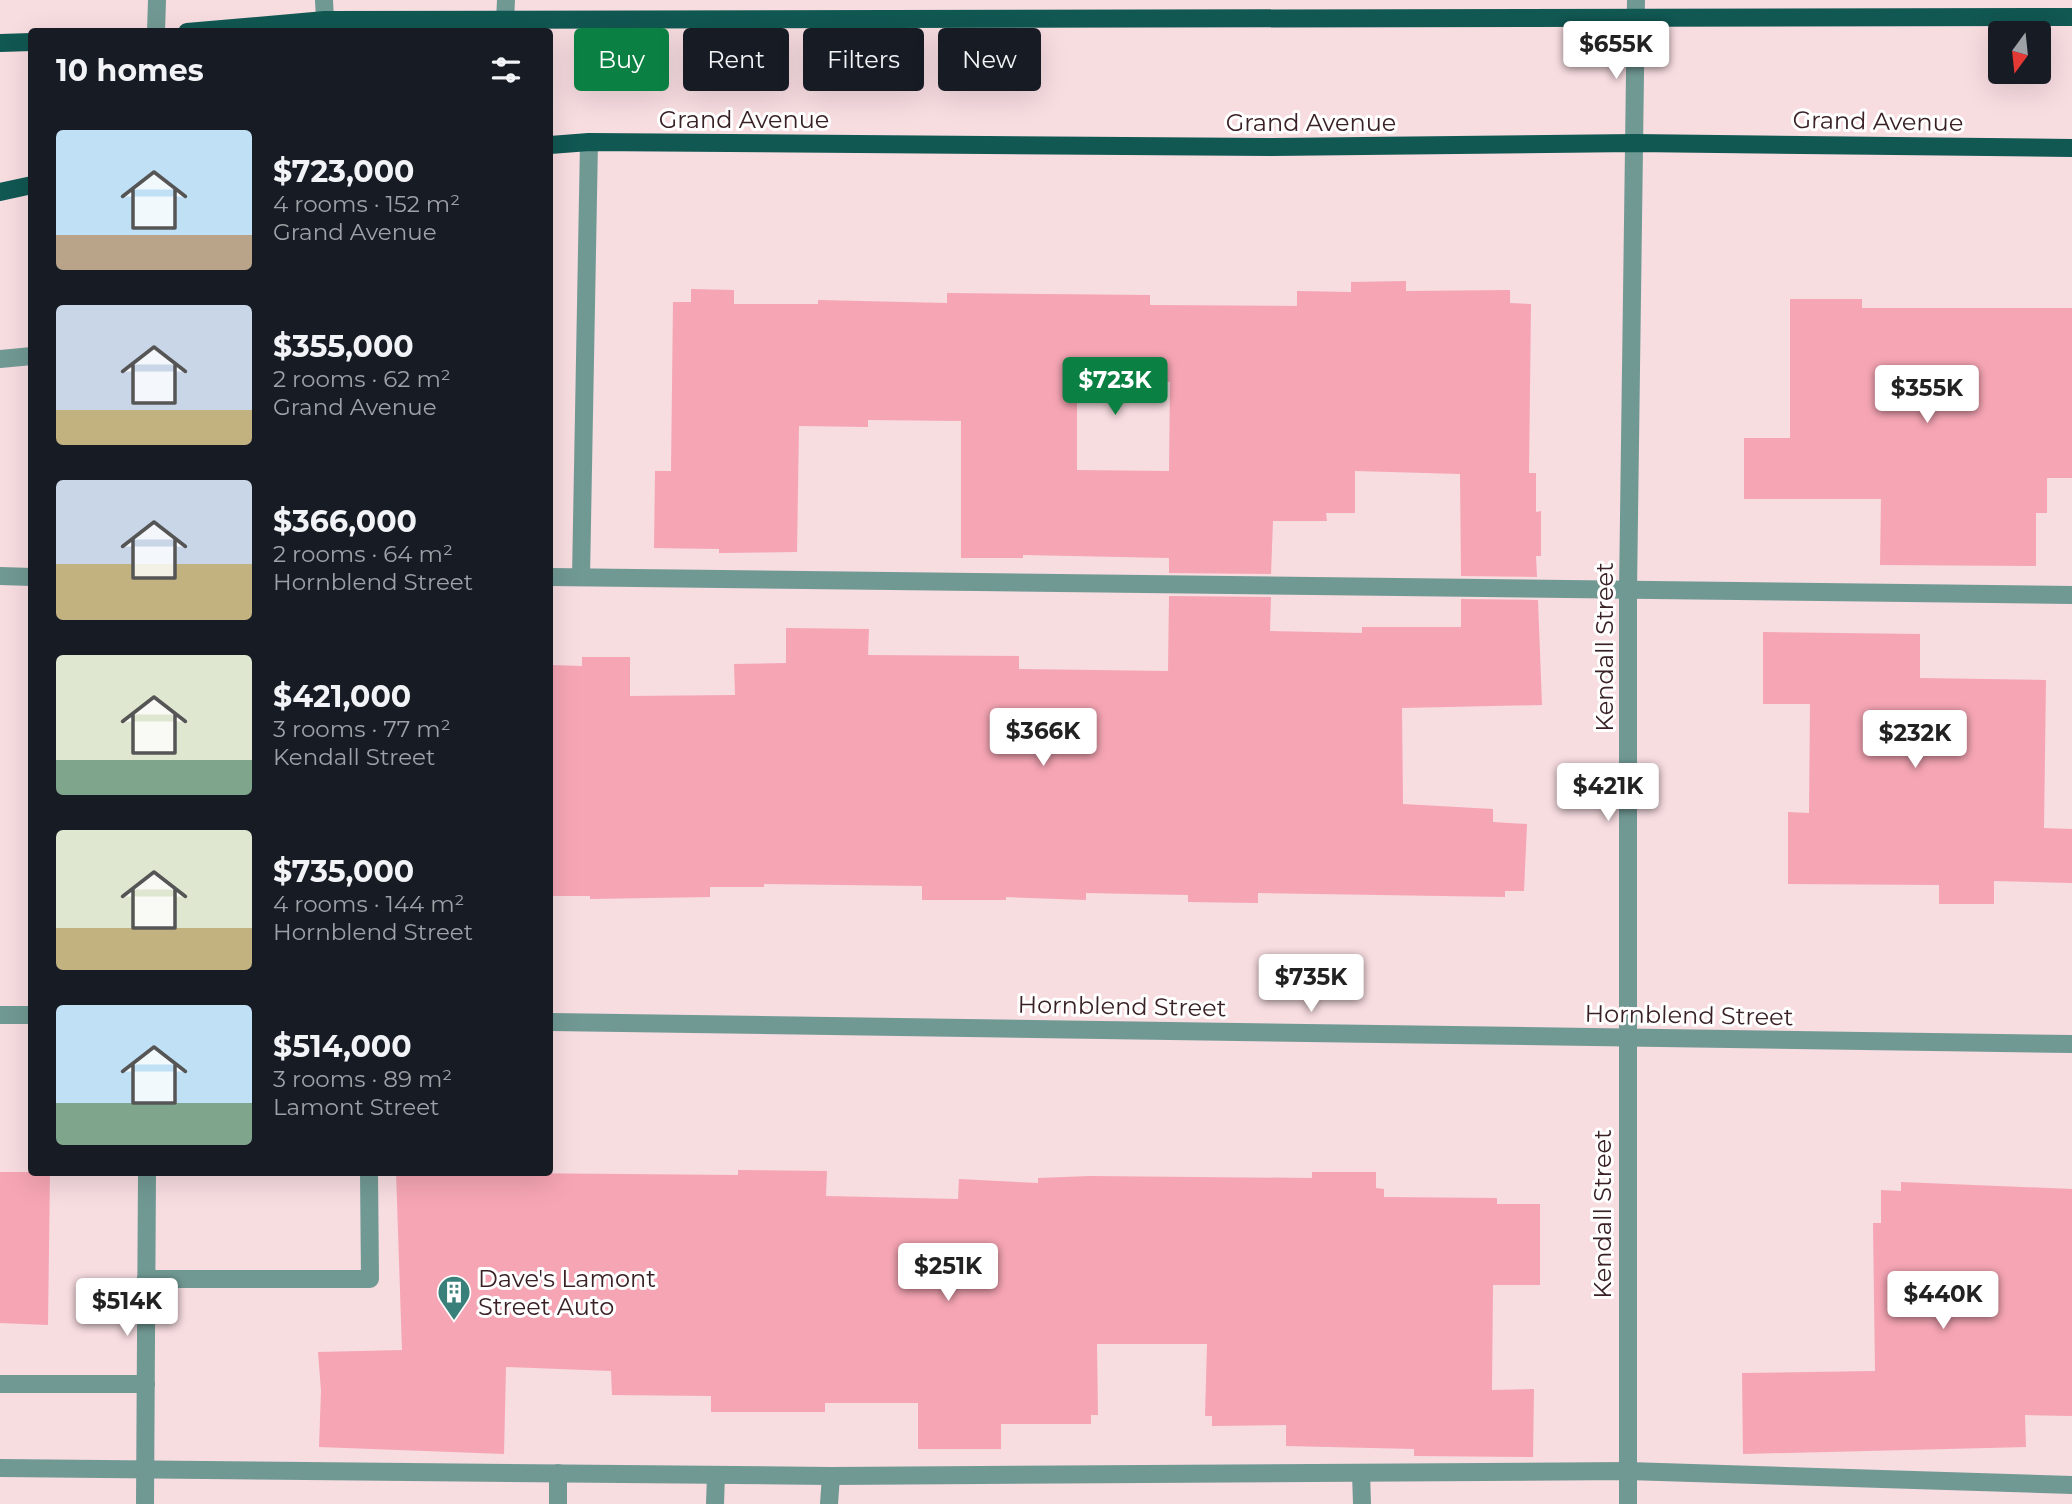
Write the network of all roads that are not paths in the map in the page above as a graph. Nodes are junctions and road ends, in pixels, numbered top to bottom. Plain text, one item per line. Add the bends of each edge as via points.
1 (157, 0) edge
2 (324, 0) edge
3 (506, 0) edge
4 (1636, 0) edge
5 (2072, 18) edge
6 (1636, 19) junction
7 (325, 20) junction
8 (505, 21) junction
9 (156, 28) edge
10 (233, 28) edge
11 (28, 42) edge
12 (0, 43) edge
13 (589, 142) junction
14 (1635, 143) junction
15 (553, 145) edge
16 (2072, 148) edge
17 (28, 186) edge
18 (0, 192) edge
19 (28, 356) edge
20 (0, 359) edge
21 (0, 576) edge
22 (28, 577) edge
23 (553, 577) edge
24 (581, 577) junction
25 (1628, 591) junction
26 (2072, 595) edge
27 (0, 1015) edge
28 (28, 1015) edge
29 (553, 1022) edge
30 (1626, 1038) junction
31 (2072, 1044) edge
32 (147, 1176) edge
33 (369, 1176) edge
34 (146, 1279) junction
35 (0, 1384) edge
36 (146, 1384) junction
37 (0, 1468) edge
38 (146, 1469) junction
39 (1628, 1471) junction
40 (1361, 1472) junction
41 (558, 1473) junction
42 (716, 1475) junction
43 (831, 1476) junction
44 (2072, 1485) edge
45 (145, 1504) edge
46 (558, 1504) edge
47 (715, 1504) edge
48 (829, 1504) edge
49 (1362, 1504) edge
50 (1628, 1504) edge

1 - 9 street
2 - 7 street
3 - 8 street
4 - 6 street, Kendall Street
5 - 6 main road
6 - 8 main road
6 - 14 street, Kendall Street
7 - 8 main road
7 - 10 main road
11 - 12 main road
13 - 14 main road, Grand Avenue via 1271,147
13 - 15 main road, Grand Avenue
13 - 24 street
14 - 16 main road, Grand Avenue
14 - 25 street, Kendall Street
17 - 18 main road
19 - 20 street
21 - 22 street
23 - 24 street
24 - 25 street
25 - 26 street
25 - 30 street, Kendall Street
27 - 28 street
29 - 30 street, Hornblend Street
30 - 31 street, Hornblend Street
30 - 39 street, Kendall Street
32 - 34 street
33 - 34 street via 370,1279
34 - 36 street
35 - 36 street
36 - 38 street
37 - 38 street
38 - 41 street
38 - 45 street
39 - 40 street
39 - 44 street
39 - 50 street, Kendall Street
40 - 43 street
40 - 49 street
41 - 42 street
41 - 46 street
42 - 43 street
42 - 47 street
43 - 48 street

